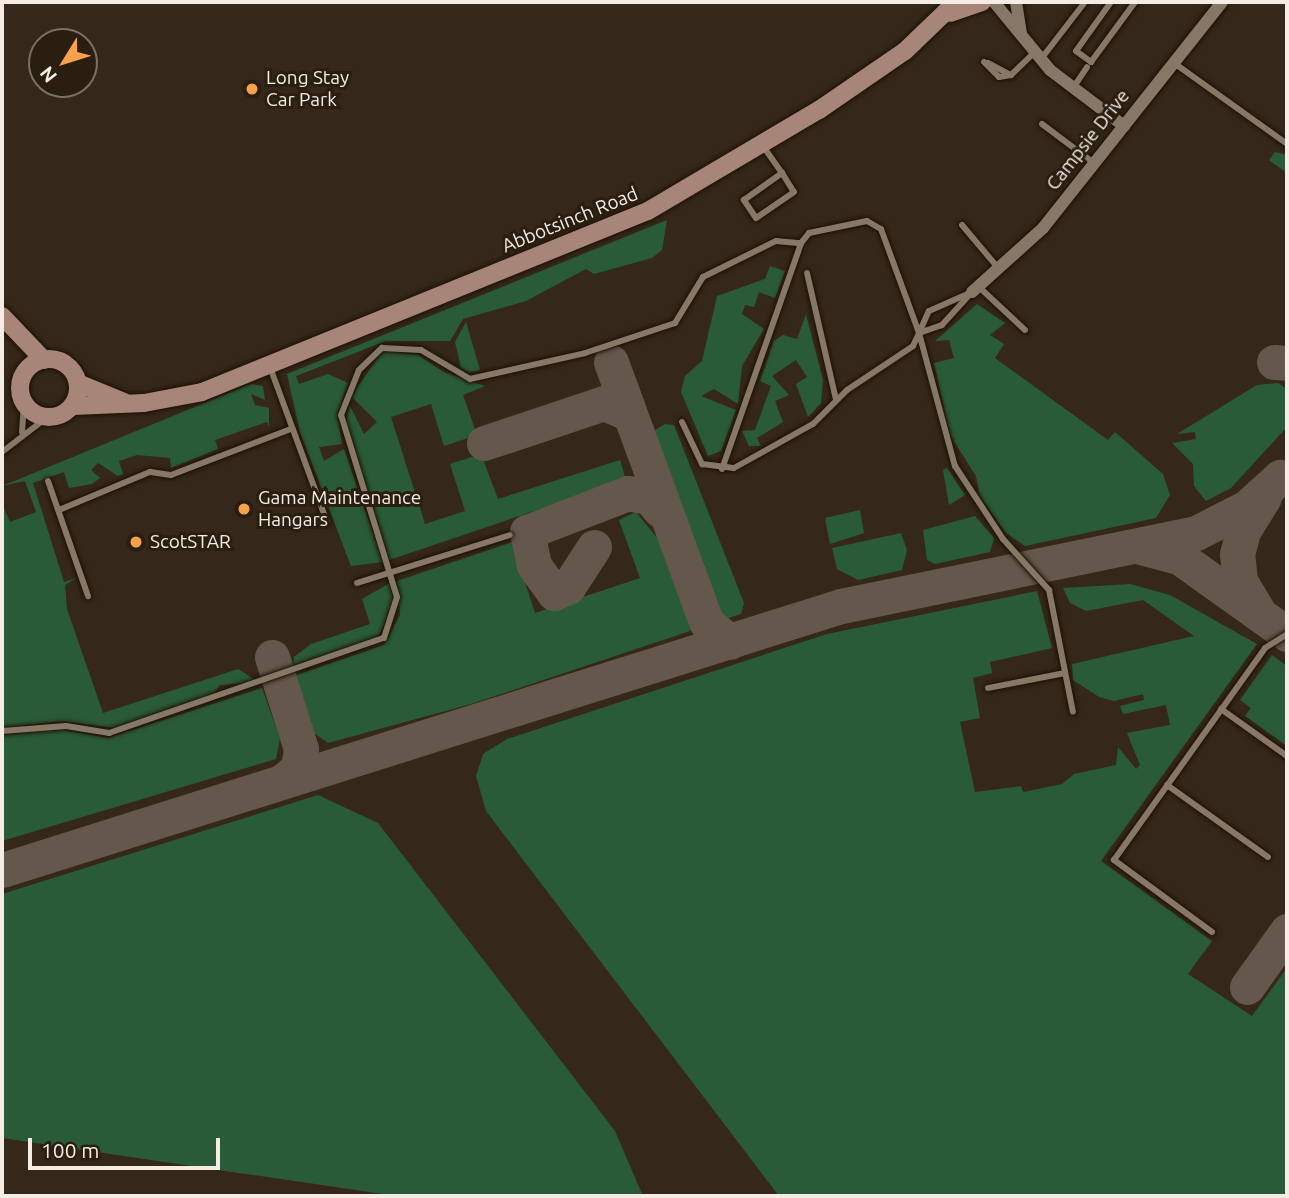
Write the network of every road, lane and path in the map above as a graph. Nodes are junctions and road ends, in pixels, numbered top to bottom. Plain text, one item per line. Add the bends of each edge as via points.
1 (982, 2) edge
2 (992, 2) edge
3 (999, 2) edge
4 (1016, 2) edge
5 (1085, 2) edge
6 (1111, 2) edge
7 (1135, 2) edge
8 (1222, 2) edge
9 (953, 7) edge
10 (1021, 34) junction
11 (1037, 57) junction
12 (1174, 63) junction
13 (1087, 67) dead end
14 (1011, 75) dead end
15 (1073, 88) junction
16 (1042, 124) dead end
17 (1124, 126) junction
18 (1287, 144) edge
19 (763, 146) junction
20 (1094, 163) junction
21 (782, 173) junction
22 (962, 225) dead end
23 (801, 243) junction
24 (1000, 270) junction
25 (807, 273) dead end
26 (976, 290) junction
27 (4, 319) edge
28 (1025, 330) dead end
29 (919, 334) junction
30 (44, 360) junction
31 (269, 365) junction
32 (23, 376) junction
33 (78, 383) junction
34 (836, 400) junction
35 (124, 402) junction
36 (24, 403) junction
37 (73, 406) junction
38 (46, 418) junction
39 (682, 422) dead end
40 (291, 429) junction
41 (22, 432) junction
42 (2, 452) edge
43 (722, 469) junction
44 (48, 481) dead end
45 (59, 510) junction
46 (327, 522) dead end
47 (510, 535) dead end
48 (389, 572) junction
49 (357, 583) dead end
50 (88, 596) dead end
51 (1287, 634) edge
52 (1065, 673) junction
53 (988, 688) dead end
54 (1221, 709) junction
55 (1073, 712) dead end
56 (2, 731) edge
57 (1287, 756) edge
58 (1167, 785) junction
59 (1268, 857) dead end
60 (1212, 932) dead end

1 - 9 street, Abbotsinch Road
2 - 3 street
2 - 10 street
4 - 10 street
5 - 11 lane
6 - 7 lane via 1076,51 1091,62
8 - 12 street, Campsie Drive
9 - 19 street, Abbotsinch Road
10 - 11 street
11 - 14 lane
11 - 15 street
12 - 17 street, Campsie Drive
12 - 18 lane
13 - 15 lane
15 - 17 street
16 - 20 lane
17 - 20 street, Campsie Drive
19 - 21 lane
19 - 31 street, Abbotsinch Road via 648,211
20 - 24 street, Campsie Drive
21 - 21 lane via 794,192 756,218 744,200
22 - 24 lane
23 - 29 lane via 809,233 845,224 867,221 881,229
23 - 43 lane
23 - 48 lane via 776,241 713,271 675,323 585,353 480,379 400,345 370,356 346,399 342,432
24 - 26 street, Campsie Drive
25 - 34 lane
26 - 28 lane
26 - 29 lane via 942,325
26 - 29 lane via 929,311
27 - 30 street
27 - 32 street
29 - 34 lane via 913,346
29 - 52 lane via 955,466 1003,540 1049,590
30 - 32 street
30 - 33 street via 62,362
31 - 35 street, Abbotsinch Road via 170,399
31 - 40 lane
32 - 36 street
33 - 35 street
33 - 37 street
34 - 43 lane via 766,453
35 - 37 street, Abbotsinch Road
36 - 38 street
36 - 41 lane
37 - 38 street
38 - 41 lane
39 - 43 lane via 694,456
40 - 45 lane via 171,475 150,472
40 - 46 lane
41 - 42 lane
44 - 45 lane
45 - 50 lane
47 - 48 lane
48 - 49 lane
48 - 56 lane via 397,612 371,647 109,733 66,726
51 - 54 lane via 1265,648
52 - 53 lane
52 - 55 lane
54 - 57 lane
54 - 58 lane
58 - 59 lane
58 - 60 lane via 1114,860

